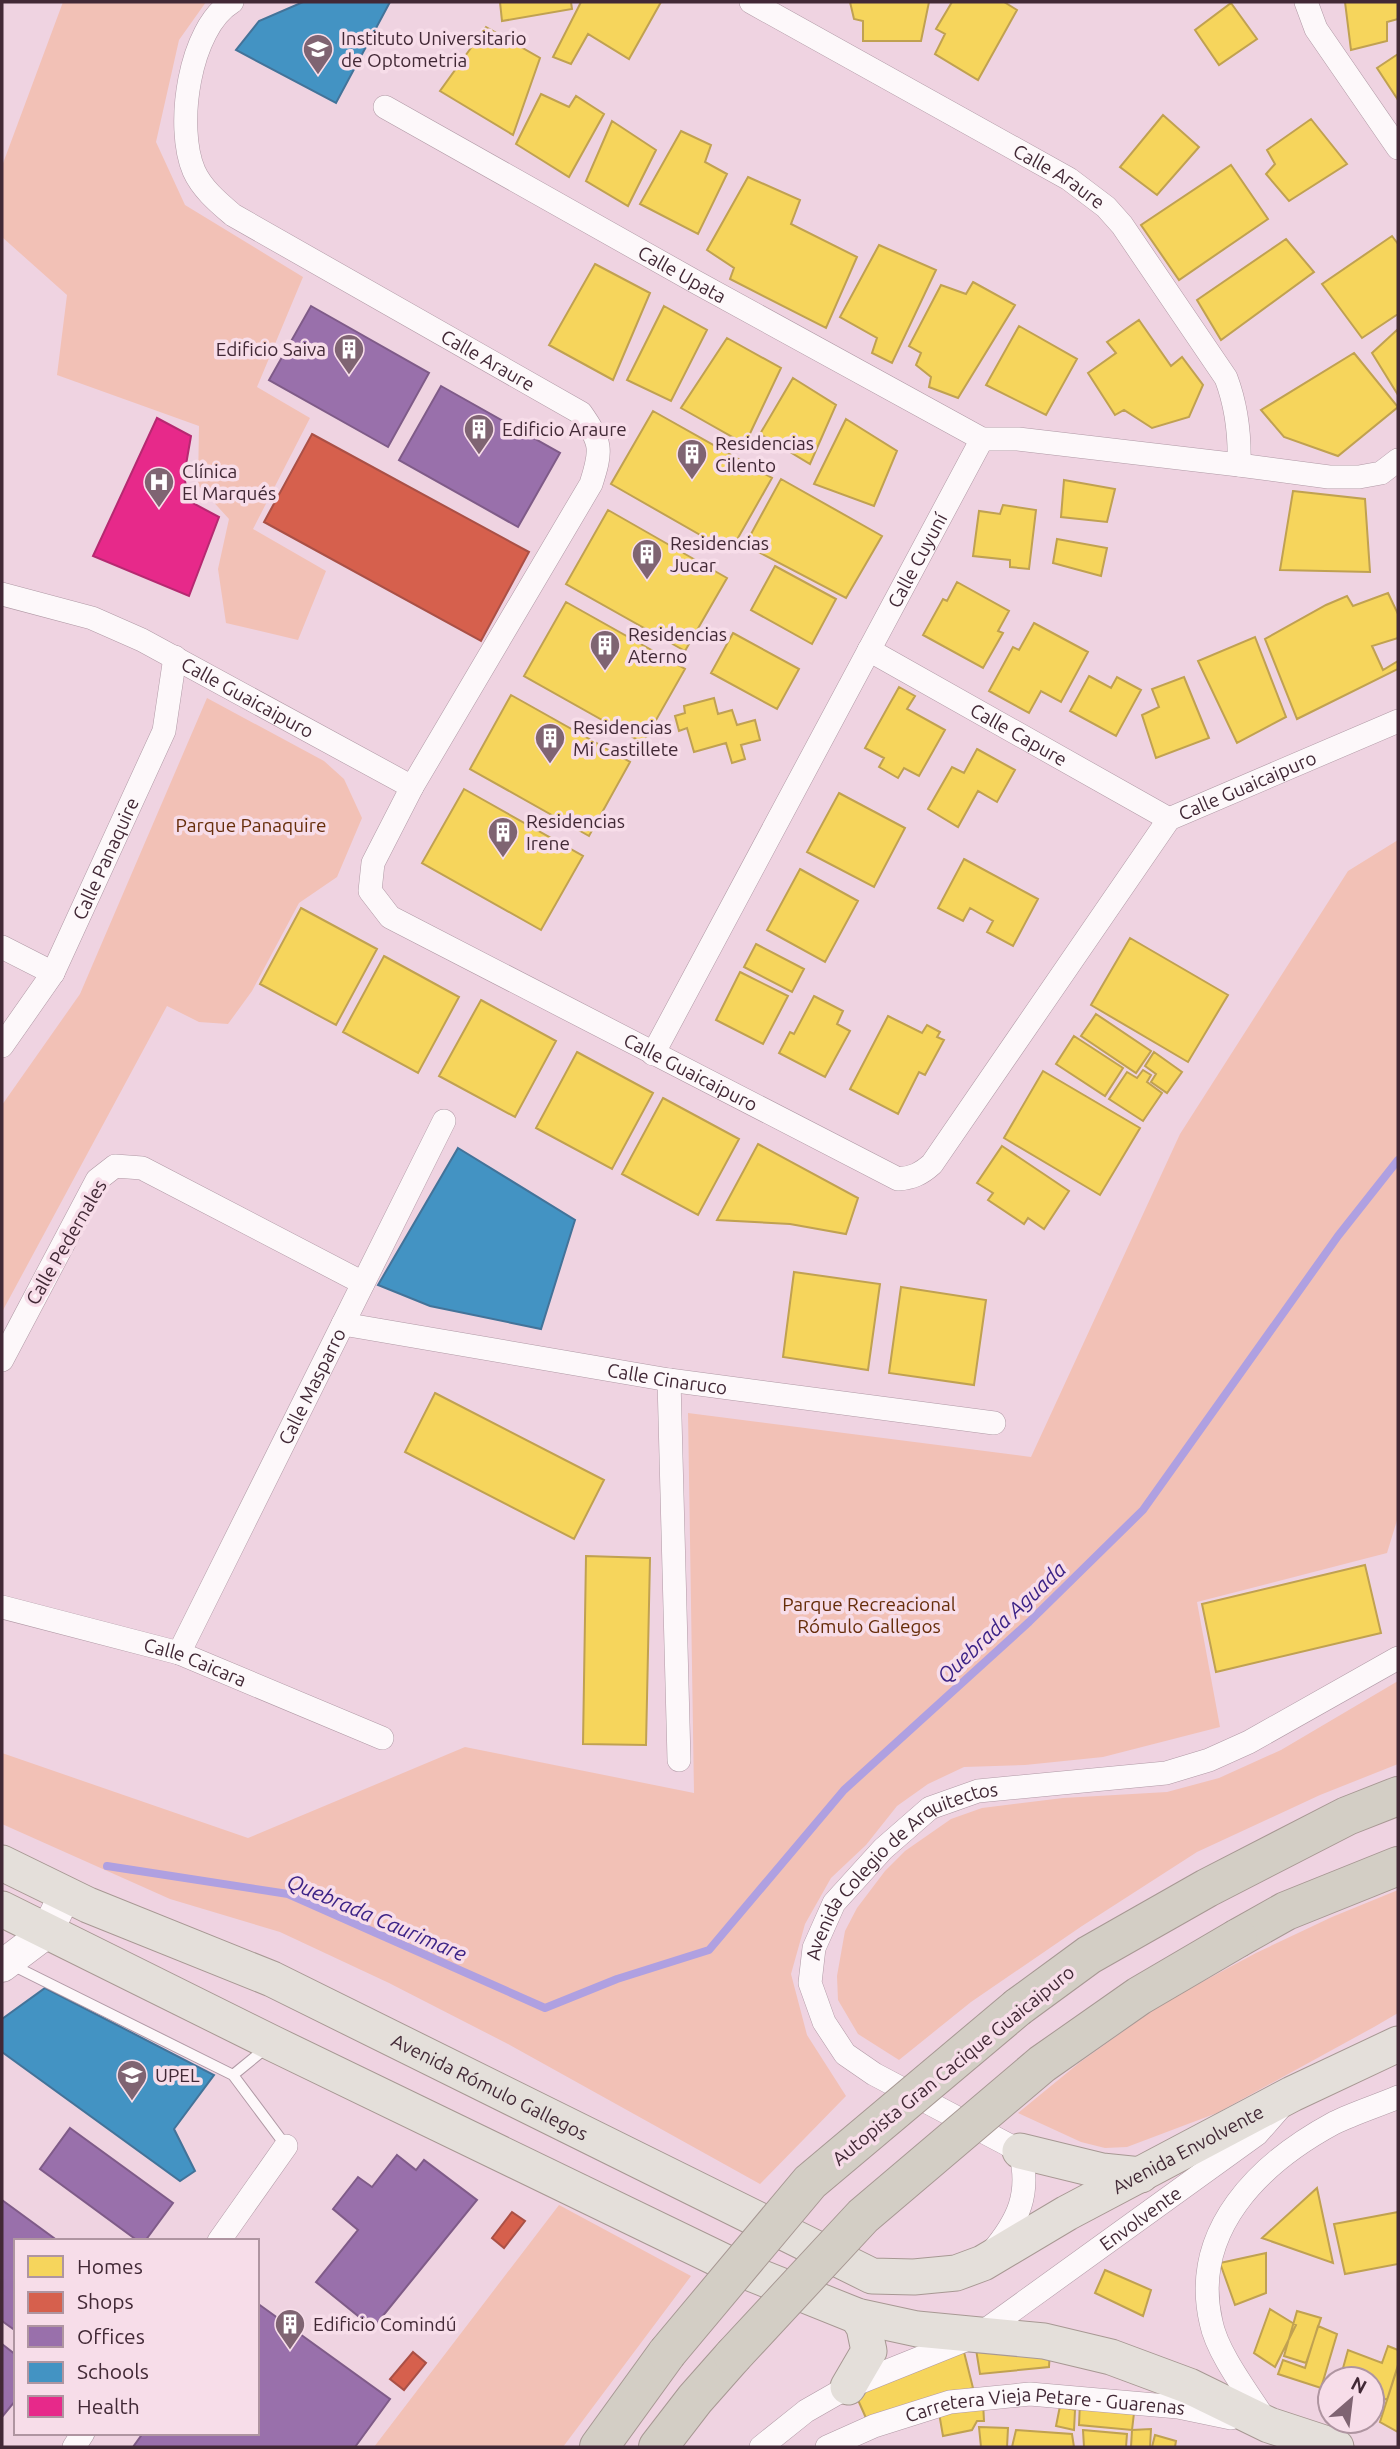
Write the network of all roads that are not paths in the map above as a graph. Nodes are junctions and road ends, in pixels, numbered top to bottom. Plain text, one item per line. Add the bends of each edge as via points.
1 (232, 2) edge
2 (1306, 2) edge
3 (760, 4) edge
4 (386, 107) dead end
5 (1398, 148) edge
6 (982, 439) junction
7 (1398, 460) edge
8 (1239, 464) junction
9 (2, 594) edge
10 (869, 650) junction
11 (175, 657) junction
12 (1398, 721) edge
13 (412, 787) junction
14 (1169, 819) junction
15 (2, 947) edge
16 (53, 973) junction
17 (2, 1046) edge
18 (653, 1054) junction
19 (444, 1121) dead end
20 (363, 1283) junction
21 (343, 1324) junction
22 (2, 1360) edge
23 (669, 1380) junction
24 (994, 1423) dead end
25 (2, 1607) edge
26 (179, 1653) junction
27 (1398, 1658) edge
28 (382, 1738) dead end
29 (679, 1760) dead end
30 (1398, 1796) edge
31 (1398, 1866) edge
32 (15, 1869) edge
33 (65, 1895) junction
34 (4, 1913) edge
35 (47, 1932) junction
36 (4, 1965) edge
37 (272, 2043) junction
38 (1398, 2045) edge
39 (233, 2075) junction
40 (1292, 2094) junction
41 (1398, 2097) edge
42 (286, 2146) joint
43 (1020, 2151) junction
44 (1141, 2175) junction
45 (220, 2239) edge
46 (983, 2263) junction
47 (857, 2316) junction
48 (980, 2334) junction
49 (848, 2387) junction
50 (1269, 2425) junction
51 (599, 2447) edge
52 (658, 2447) edge
53 (761, 2447) edge
54 (827, 2447) edge
55 (1336, 2447) edge

1 - 13 street, Calle Araure via 209,26 188,83 187,138 194,171 210,195 233,215 581,413 596,435 599,458 590,484
2 - 5 street via 1315,29
3 - 8 street, Calle Araure via 1069,179 1106,207 1226,378 1235,402
4 - 6 street, Calle Upata
6 - 8 street
6 - 10 street, Calle Cuyuní
7 - 8 street via 1381,472 1359,477
9 - 11 street, Calle Guaicaipuro via 92,618
10 - 14 street, Calle Capure
10 - 18 street, Calle Cuyuní
11 - 13 street, Calle Guaicaipuro
11 - 16 street, Calle Panaquire via 164,731
12 - 14 street, Calle Guaicaipuro
13 - 18 street, Calle Guaicaipuro via 373,863 370,891 390,917
14 - 18 street, Calle Guaicaipuro via 922,1173 898,1179
15 - 16 street
16 - 17 street, Calle Panaquire
19 - 20 street, Calle Masparro
20 - 21 street, Calle Masparro
20 - 22 street, Calle Pedernales via 142,1168 115,1166 97,1180
21 - 23 street, Calle Cinaruco
21 - 26 street, Calle Masparro
23 - 24 street, Calle Cinaruco
23 - 29 street
25 - 26 street, Calle Caicara
26 - 28 street, Calle Caicara
27 - 43 street, Avenida Colegio de Arquitectos via 1209,1760 1166,1773 978,1791 930,1808 883,1849 834,1903 814,1948 810,1983 824,2022 845,2054
30 - 51 highway, Autopista Gran Cacique Guaicaipuro, bridge via 1347,1816 1207,1888 1089,1955 1018,2007 810,2182 667,2353
31 - 52 highway, bridge via 1286,1912 1238,1938 1139,1996 1042,2064 863,2216 733,2356
32 - 33 main road, Avenida Rómulo Gallegos
32 - 34 main road
33 - 35 main road
33 - 46 main road, Avenida Rómulo Gallegos via 272,1979 872,2276 956,2273
34 - 35 main road
35 - 36 main road
35 - 37 main road
36 - 39 lane
37 - 39 lane
37 - 47 main road via 735,2267
38 - 40 main road, Avenida Envolvente
39 - 42 lane
40 - 44 main road, Avenida Envolvente
40 - 48 street, Envolvente via 1257,2134
41 - 50 street via 1334,2123 1288,2153 1238,2199 1220,2227 1208,2289 1211,2323 1238,2378
42 - 45 street
43 - 44 main road via 1102,2171
43 - 46 street via 1026,2183 1023,2200
44 - 46 main road, Avenida Envolvente
47 - 48 main road, Carretera Vieja Petare - Guarenas via 917,2329
47 - 49 main road via 869,2351
48 - 49 street, Carretera Vieja Petare - Guarenas
48 - 50 main road, Carretera Vieja Petare - Guarenas via 1044,2341 1111,2357 1189,2386
49 - 53 street, Carretera Vieja Petare - Guarenas via 806,2411
50 - 54 street, Carretera Vieja Petare - Guarenas via 1178,2407 1030,2394 950,2402 874,2426
50 - 55 main road, Carretera Vieja Petare - Guarenas

